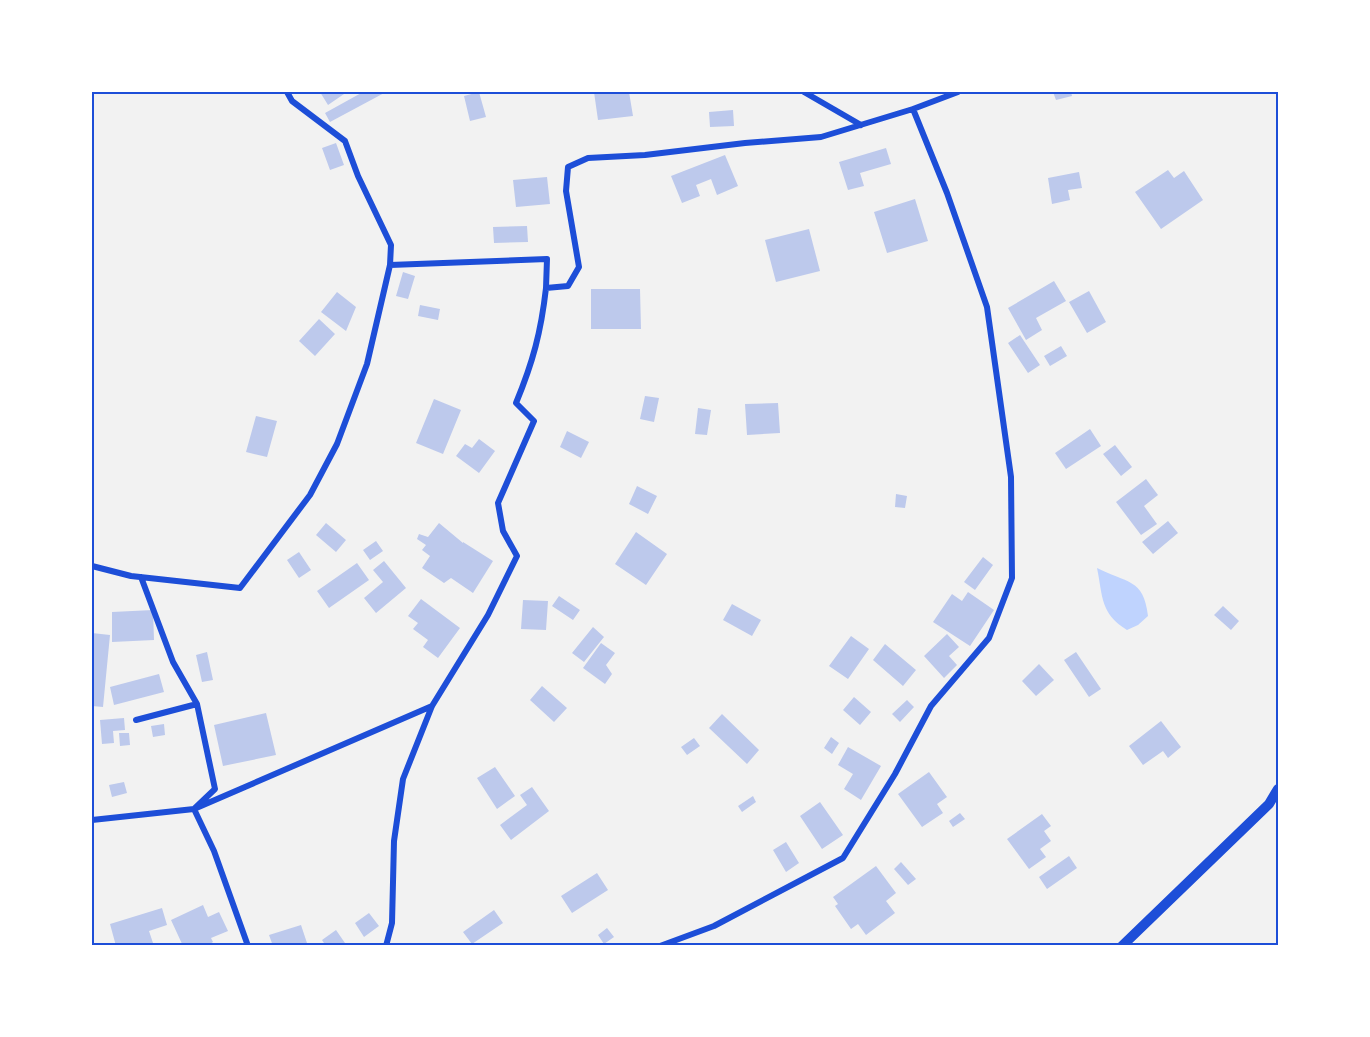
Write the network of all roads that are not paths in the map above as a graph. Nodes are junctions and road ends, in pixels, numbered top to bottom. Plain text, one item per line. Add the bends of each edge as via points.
1 (286, 92) edge
2 (804, 92) edge
3 (958, 92) edge
4 (913, 109) junction
5 (861, 125) junction
6 (390, 265) junction
7 (546, 288) junction
8 (92, 566) edge
9 (141, 577) junction
10 (197, 704) junction
11 (432, 706) junction
12 (136, 720) dead end
13 (1278, 789) edge
14 (194, 809) junction
15 (92, 820) edge
16 (248, 945) edge
17 (386, 945) edge
18 (660, 945) edge
19 (1122, 945) edge

1 - 6 street via 292,101 345,141 390,245
2 - 5 street
3 - 4 street
4 - 5 street
4 - 18 street via 987,307 1011,477 1011,578 989,638 931,706 843,858 714,926
5 - 7 street via 821,137 588,158 568,167 566,191 579,267 568,286
6 - 7 street via 548,259
6 - 9 street via 367,364 337,444 310,495 240,588
7 - 11 street via 531,368 516,403 534,421 498,503 503,531 517,556 488,615
8 - 9 street
9 - 10 street via 173,662
10 - 12 street
10 - 14 street via 215,789
11 - 14 street
11 - 17 street via 403,779 394,841 392,923
13 - 19 street via 1269,804
14 - 15 street
14 - 16 street via 214,851

